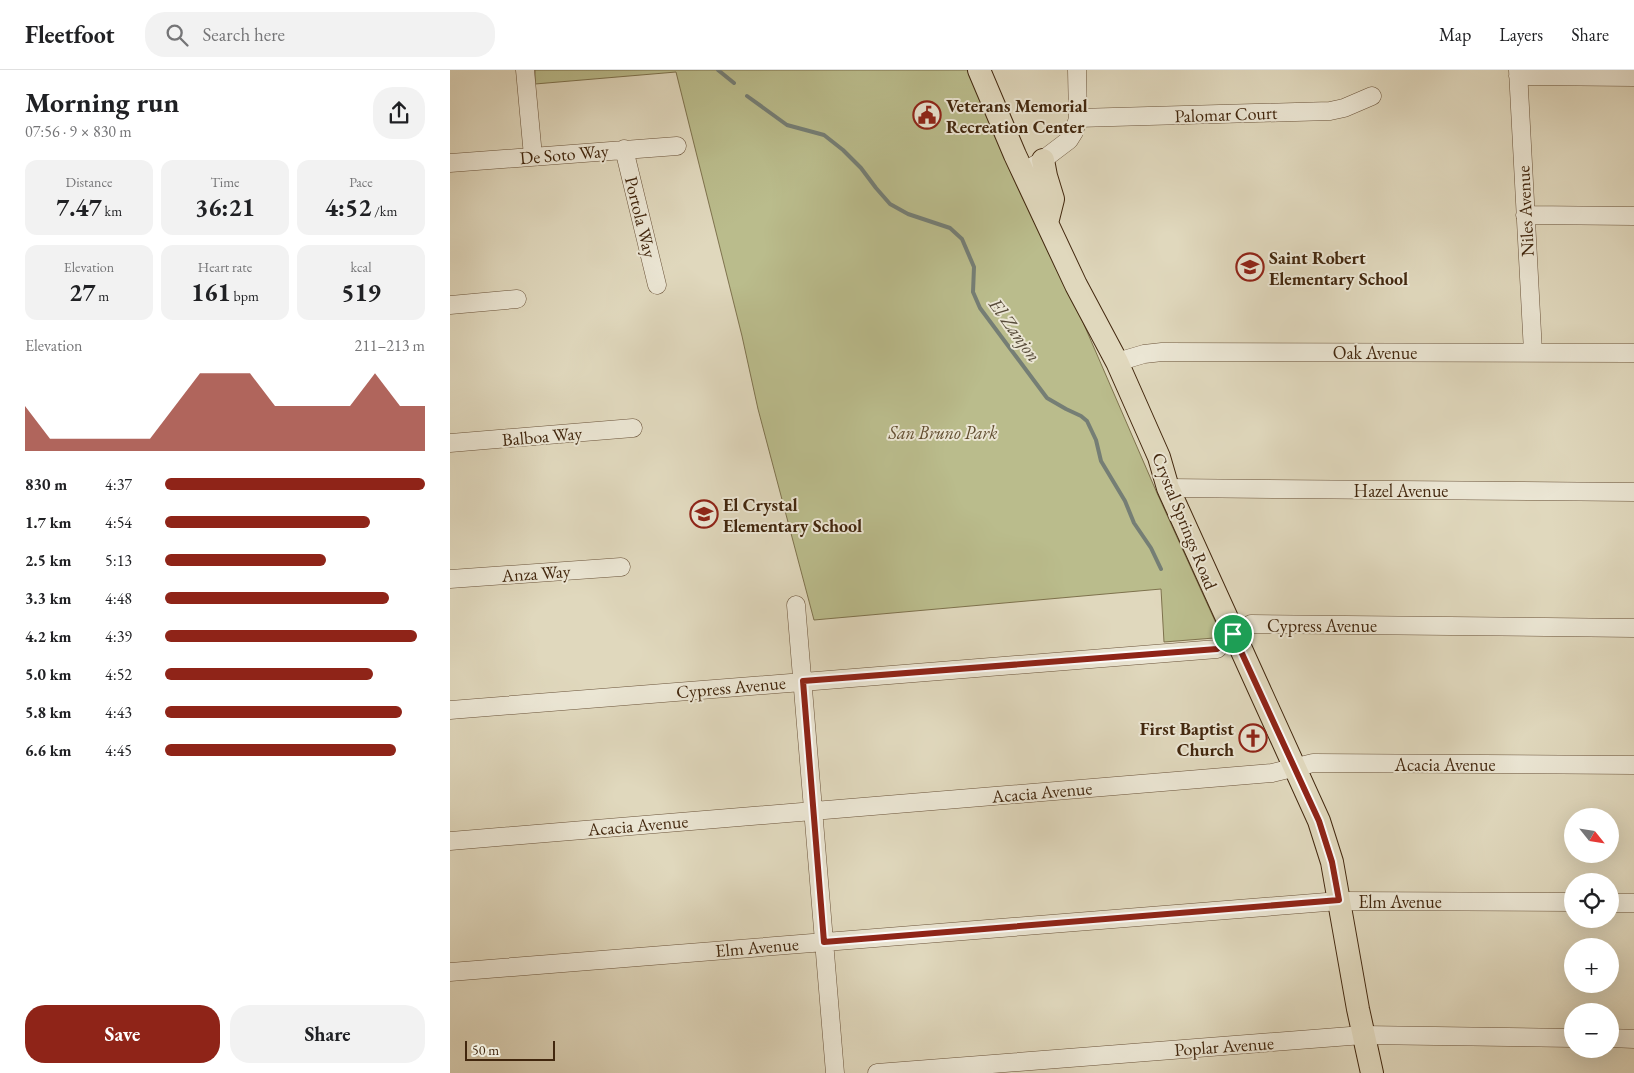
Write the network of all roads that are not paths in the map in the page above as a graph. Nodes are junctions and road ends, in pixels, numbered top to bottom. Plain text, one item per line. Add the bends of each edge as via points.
1 (525, 70) edge
2 (979, 70) edge
3 (1077, 70) edge
4 (1518, 73) edge
5 (1634, 77) edge
6 (1372, 96) dead end
7 (1078, 118) junction
8 (677, 146) dead end
9 (624, 149) junction
10 (533, 156) junction
11 (1043, 160) junction
12 (450, 164) edge
13 (1023, 170) junction
14 (1525, 215) junction
15 (1634, 216) edge
16 (1048, 222) junction
17 (657, 285) dead end
18 (517, 299) dead end
19 (450, 305) edge
20 (1533, 352) junction
21 (1634, 353) edge
22 (1117, 362) junction
23 (633, 428) dead end
24 (450, 443) edge
25 (1168, 488) junction
26 (1634, 492) edge
27 (621, 566) dead end
28 (450, 579) edge
29 (796, 605) dead end
30 (1634, 628) edge
31 (1233, 634) junction
32 (803, 681) junction
33 (450, 710) edge
34 (1634, 765) edge
35 (1295, 767) junction
36 (813, 811) junction
37 (450, 841) edge
38 (1339, 900) junction
39 (1564, 902) edge
40 (1619, 903) edge
41 (1634, 903) edge
42 (824, 942) junction
43 (450, 972) edge
44 (1363, 1035) junction
45 (1564, 1038) edge
46 (1619, 1038) edge
47 (1634, 1039) edge
48 (835, 1073) edge
49 (877, 1073) edge
50 (1372, 1073) edge

1 - 10 street
2 - 13 main road, Crystal Springs Road
3 - 7 street
4 - 5 street
4 - 14 street, Niles Avenue
6 - 7 street, Palomar Court via 1330,111
7 - 11 street via 1069,140
8 - 9 street, De Soto Way
9 - 10 street, De Soto Way
9 - 17 street, Portola Way
10 - 12 street, De Soto Way
11 - 13 street
11 - 16 main road via 1053,199
13 - 16 main road, Crystal Springs Road
14 - 15 street
14 - 20 street, Niles Avenue
16 - 22 main road, Crystal Springs Road via 1076,285
18 - 19 street
20 - 21 street, Oak Avenue
20 - 22 street, Oak Avenue via 1162,352
22 - 25 main road, Crystal Springs Road via 1159,457
23 - 24 street, Balboa Way
25 - 26 street, Hazel Avenue
25 - 31 main road, Crystal Springs Road
27 - 28 street, Anza Way
29 - 32 street
30 - 31 street, Cypress Avenue via 1251,624
31 - 32 street, Cypress Avenue via 1217,649
31 - 35 main road, Crystal Springs Road
32 - 33 street, Cypress Avenue
32 - 36 street
34 - 35 street, Acacia Avenue via 1313,763
35 - 36 street, Acacia Avenue via 1272,773
35 - 38 main road, Crystal Springs Road via 1327,841
36 - 37 street, Acacia Avenue
36 - 42 street
38 - 39 street, Elm Avenue
38 - 42 street, Elm Avenue
38 - 44 main road, Crystal Springs Road
40 - 41 street
42 - 43 street, Elm Avenue
42 - 48 street
44 - 45 street, Poplar Avenue
44 - 49 street, Poplar Avenue
44 - 50 main road, Crystal Springs Road
46 - 47 street

